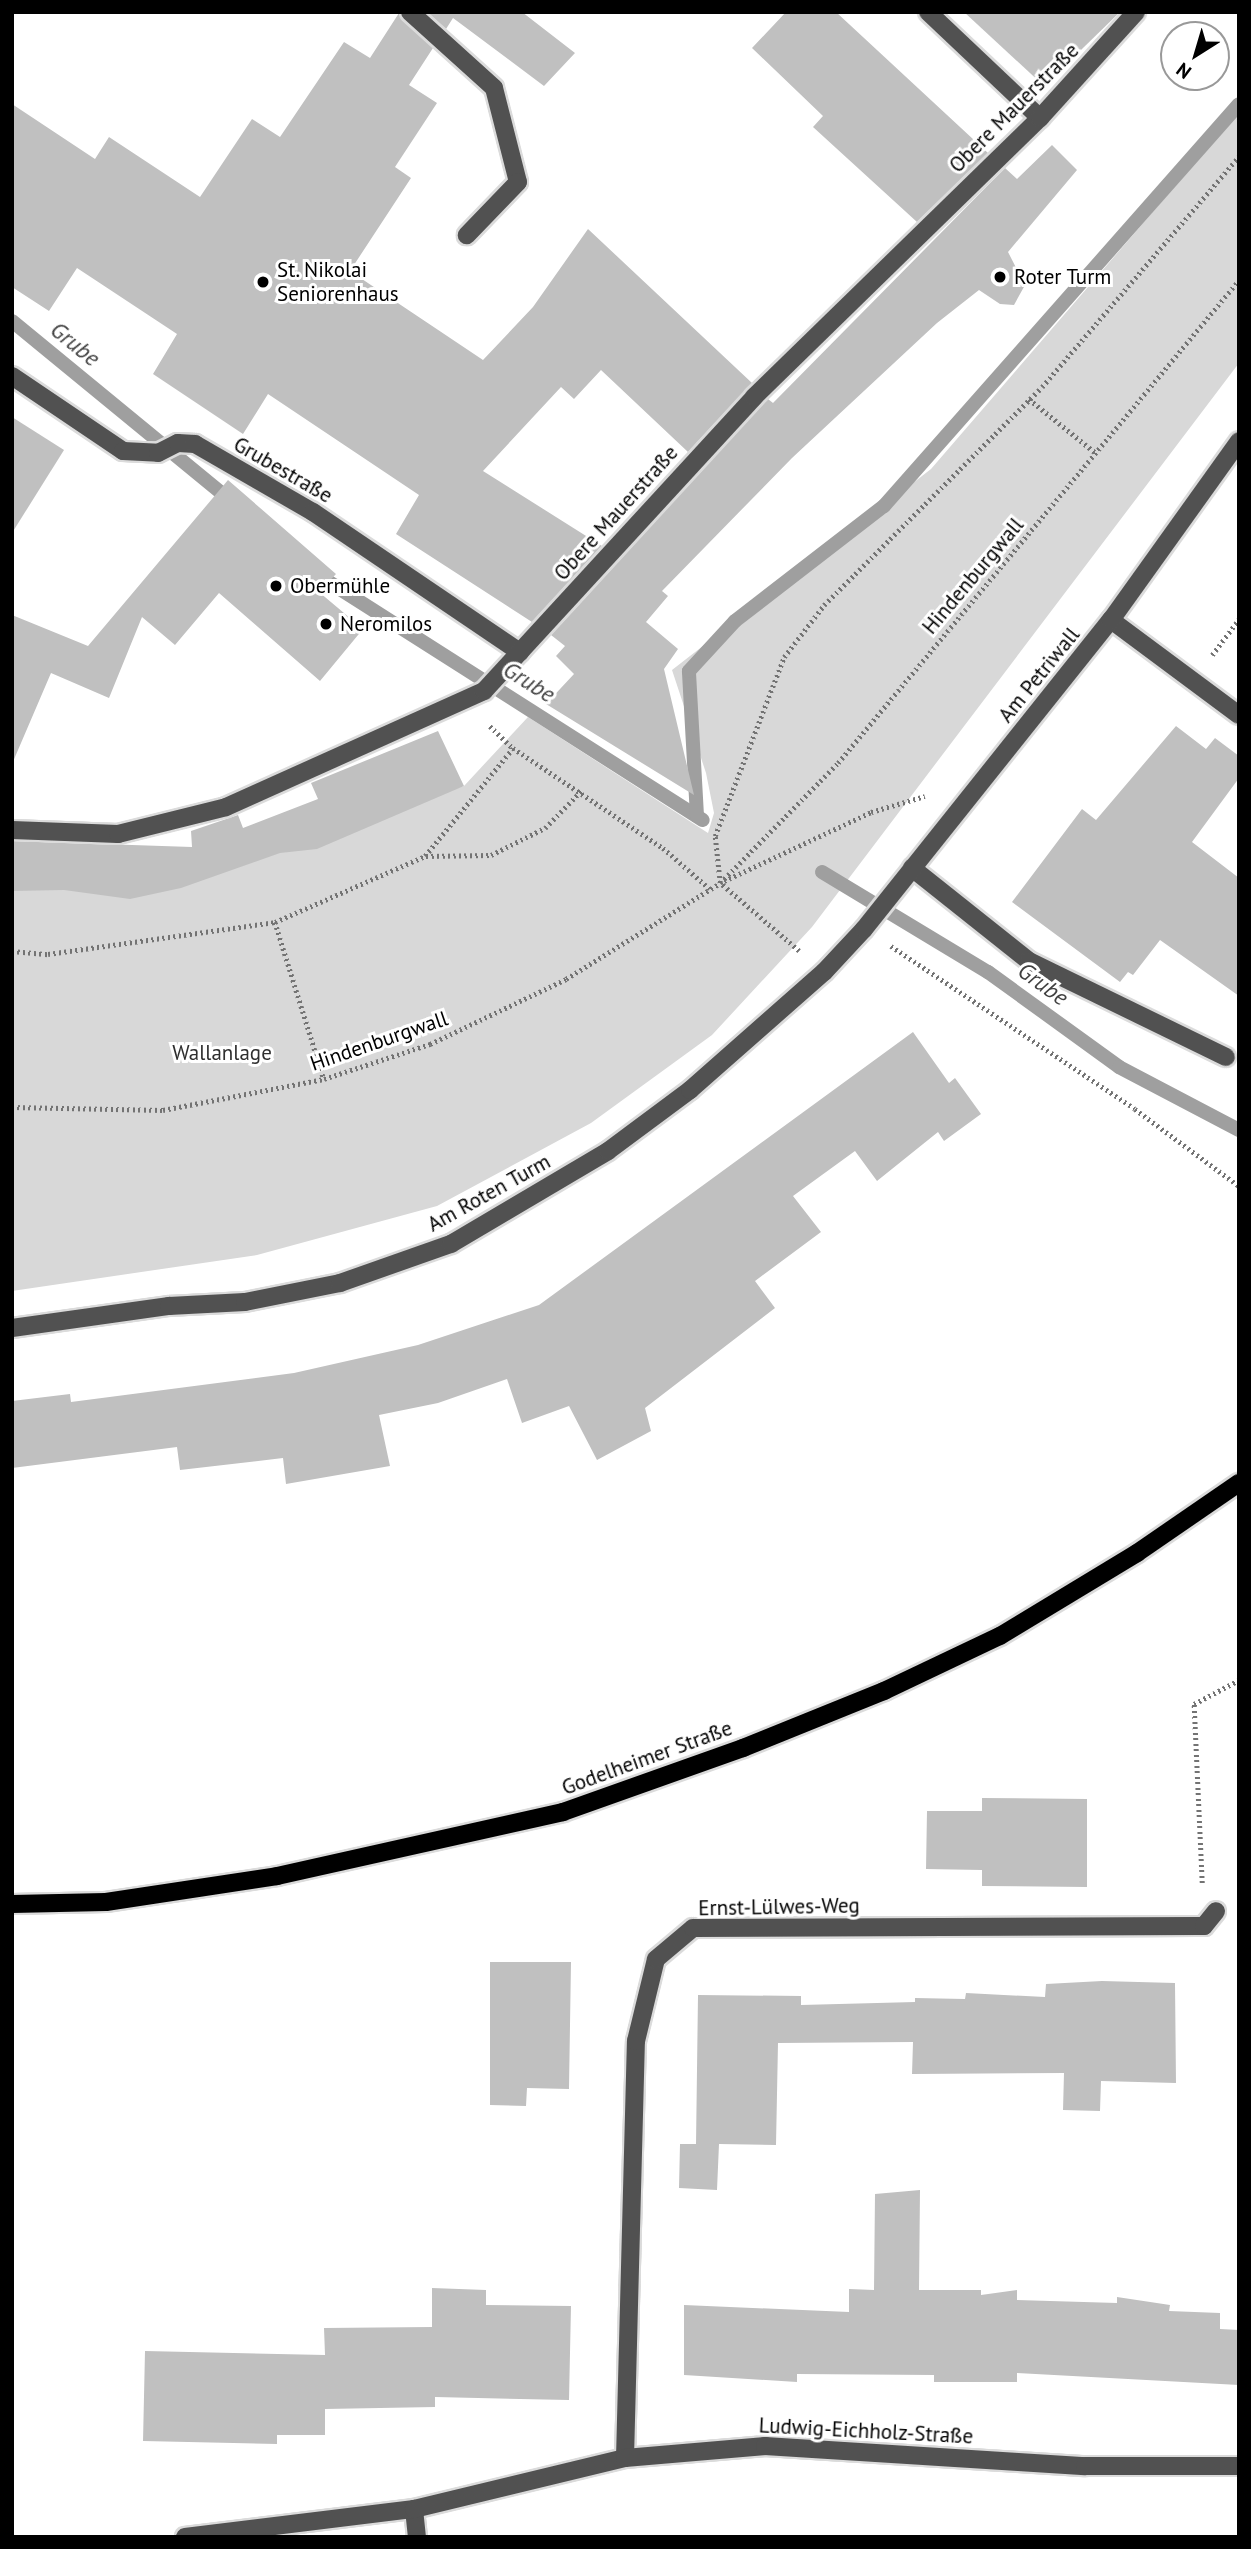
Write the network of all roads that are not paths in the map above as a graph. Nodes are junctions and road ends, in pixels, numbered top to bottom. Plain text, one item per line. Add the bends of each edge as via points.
1 (410, 12) edge
2 (928, 12) edge
3 (1136, 12) edge
4 (1040, 118) junction
5 (467, 235) dead end
6 (12, 376) edge
7 (1239, 441) edge
8 (1111, 620) junction
9 (520, 652) junction
10 (1239, 715) edge
11 (12, 830) edge
12 (912, 868) junction
13 (868, 924) joint
14 (1226, 1057) dead end
15 (12, 1328) edge
16 (1239, 1483) edge
17 (12, 1904) edge
18 (1216, 1911) dead end
19 (625, 2458) junction
20 (1239, 2466) edge
21 (414, 2509) junction
22 (185, 2537) edge
23 (417, 2537) edge

1 - 5 street via 494,88 518,182
2 - 4 street
3 - 4 street, Obere Mauerstraße
4 - 9 street, Obere Mauerstraße via 754,397
6 - 9 street, Grubestraße via 123,451 158,453 178,443 195,444 313,512
7 - 8 street, Am Petriwall
8 - 10 street
8 - 12 street, Am Petriwall
9 - 11 street, Obere Mauerstraße via 478,695 226,807 118,834
12 - 13 street, Am Petriwall
12 - 14 street via 1029,961
13 - 15 street, Am Roten Turm via 824,972 690,1090 608,1152 451,1244 340,1283 259,1300
16 - 17 main road, Godelheimer Straße via 1137,1553 1000,1636 833,1712 563,1812 277,1876 106,1902
18 - 19 street, Ernst-Lülwes-Weg via 1204,1926 693,1928 656,1959 636,2041
19 - 20 street, Ludwig-Eichholz-Straße via 765,2446 1085,2466
19 - 21 street, Ludwig-Eichholz-Straße
21 - 22 street, Ludwig-Eichholz-Straße
21 - 23 street

